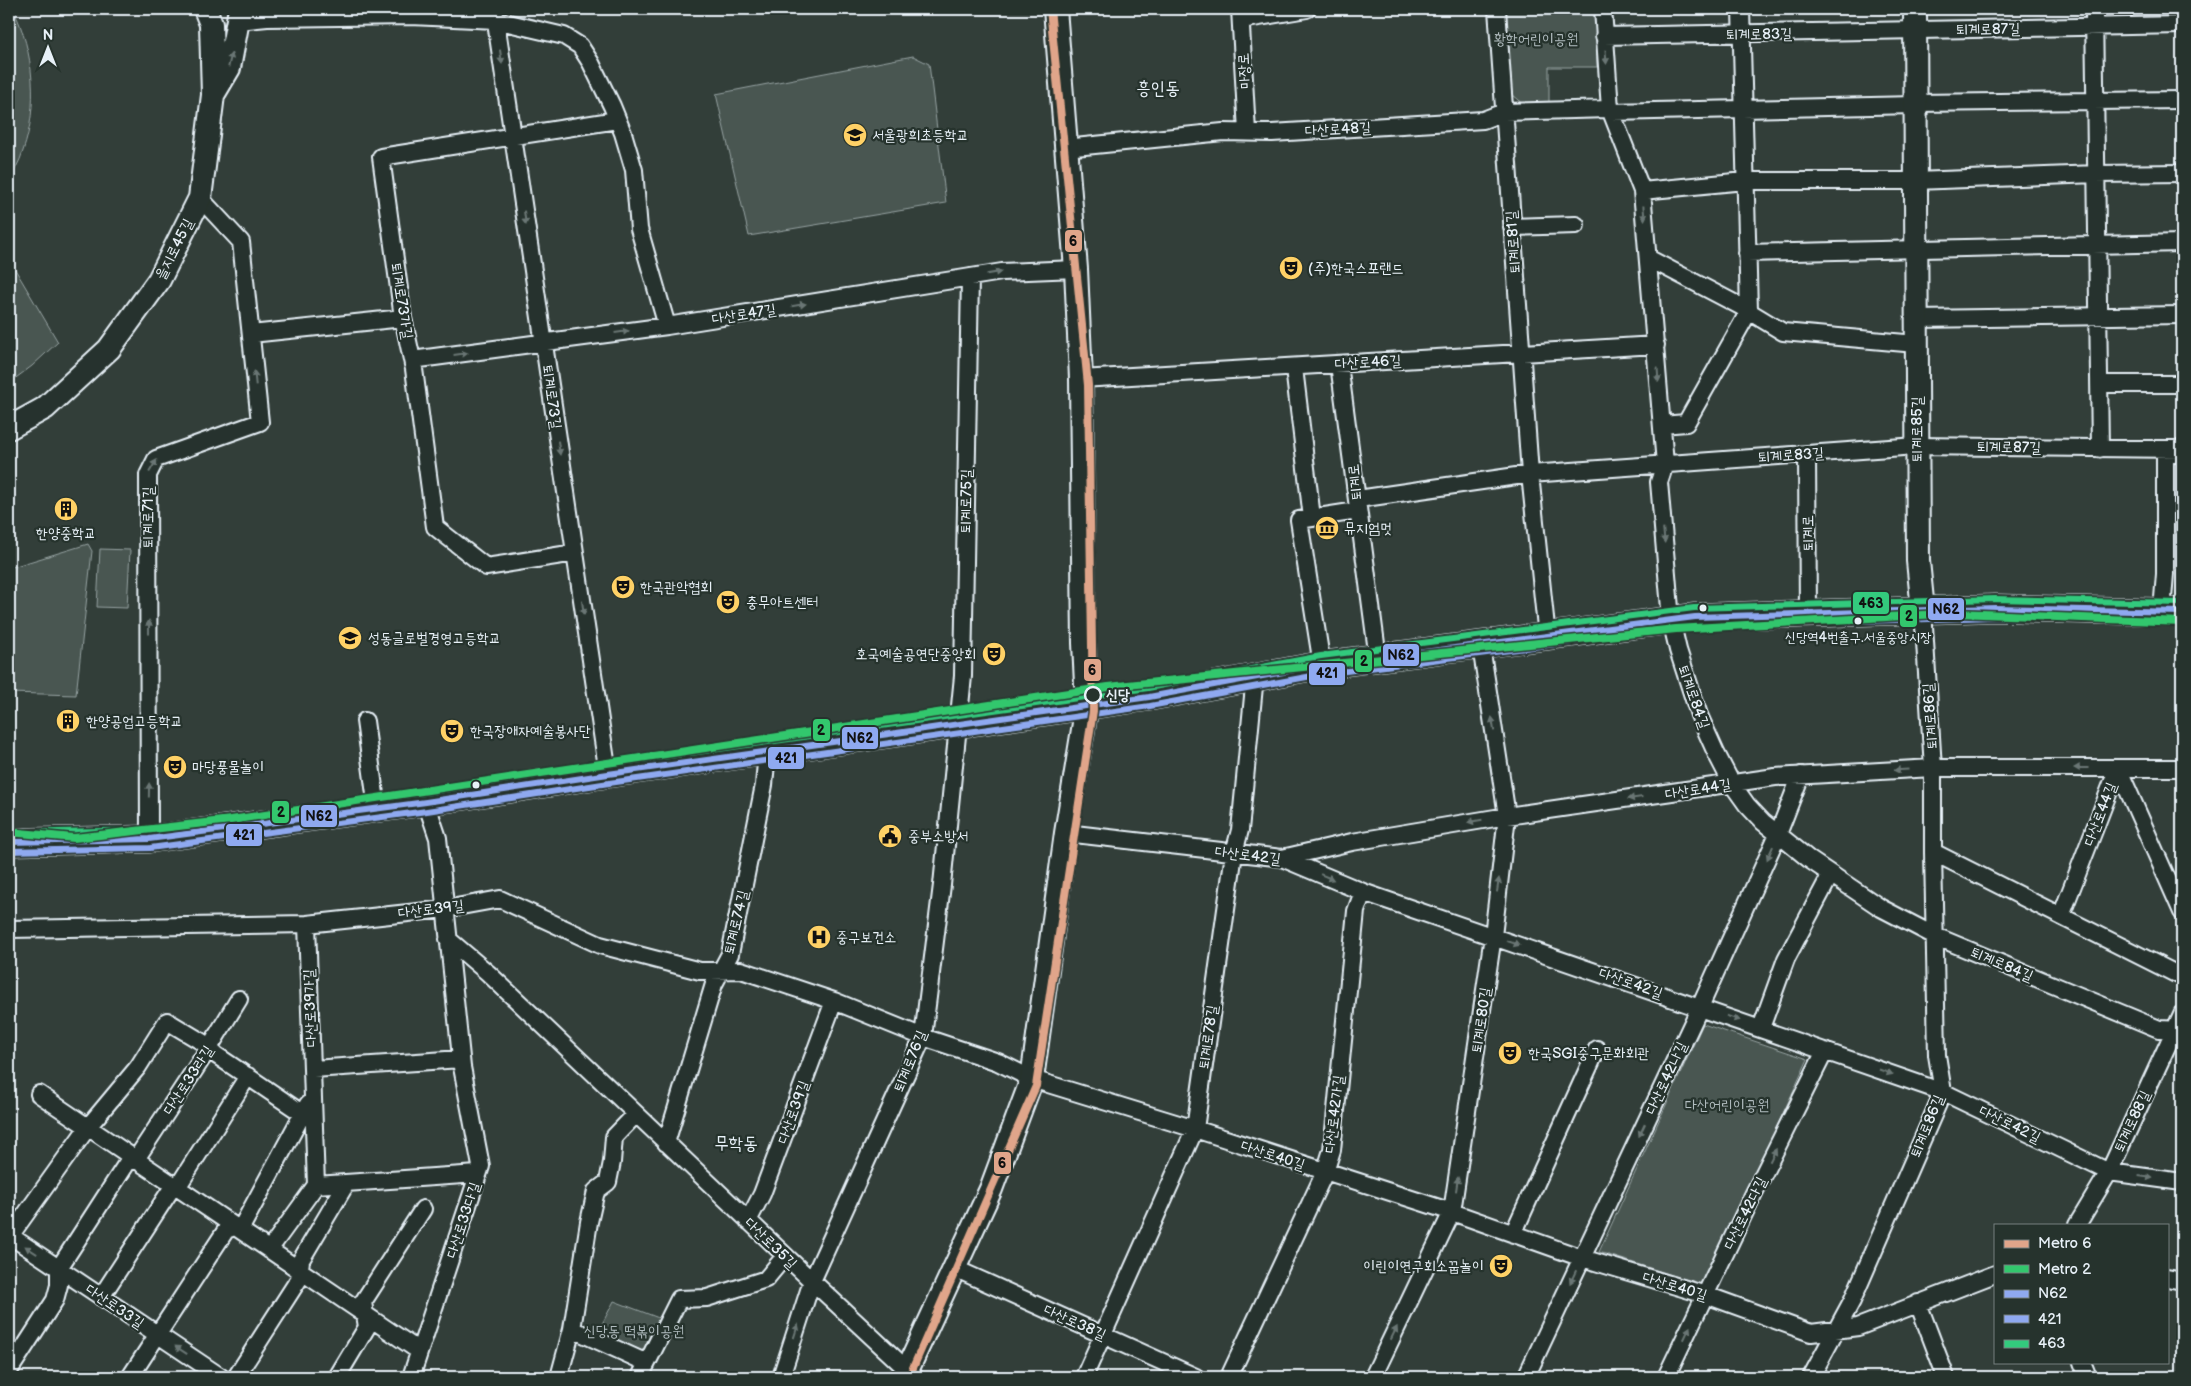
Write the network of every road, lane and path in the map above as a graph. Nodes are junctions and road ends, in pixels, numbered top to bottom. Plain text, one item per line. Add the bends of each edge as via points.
1 (205, 9) edge
2 (1055, 9) edge
3 (1307, 9) edge
4 (1496, 9) edge
5 (1603, 9) edge
6 (1741, 9) edge
7 (1915, 9) edge
8 (2094, 9) edge
9 (495, 14) edge
10 (1241, 14) edge
11 (239, 15) edge
12 (2182, 25) edge
13 (2094, 27) junction
14 (1914, 31) junction
15 (1742, 34) junction
16 (1604, 36) junction
17 (213, 95) junction
18 (2182, 100) edge
19 (2095, 101) junction
20 (1915, 104) junction
21 (1744, 109) junction
22 (1610, 111) junction
23 (1504, 112) junction
24 (618, 120) junction
25 (1247, 132) junction
26 (513, 135) junction
27 (1065, 148) junction
28 (2182, 173) edge
29 (2096, 174) junction
30 (1745, 180) junction
31 (1915, 181) junction
32 (1642, 191) junction
33 (200, 198) junction
34 (1576, 225) dead end
35 (1512, 227) junction
36 (2182, 243) edge
37 (2097, 246) junction
38 (1916, 248) junction
39 (1747, 253) junction
40 (1648, 258) junction
41 (1076, 269) junction
42 (970, 277) junction
43 (1749, 311) junction
44 (2182, 315) edge
45 (2098, 316) junction
46 (403, 318) junction
47 (1916, 319) junction
48 (667, 326) junction
49 (251, 334) junction
50 (544, 344) junction
51 (1916, 344) junction
52 (1656, 345) junction
53 (1520, 353) junction
54 (412, 360) junction
55 (1339, 364) junction
56 (1294, 368) junction
57 (1081, 379) junction
58 (2099, 384) junction
59 (2182, 384) edge
60 (1662, 425) junction
61 (9, 428) edge
62 (1917, 446) junction
63 (2100, 449) junction
64 (2165, 449) junction
65 (2182, 449) edge
66 (1806, 454) junction
67 (2182, 458) edge
68 (1665, 464) junction
69 (1530, 474) junction
70 (1358, 505) junction
71 (1306, 519) junction
72 (575, 553) junction
73 (1923, 610) junction
74 (2172, 612) edge
75 (1808, 613) junction
76 (1671, 620) junction
77 (1547, 637) junction
78 (1481, 646) junction
79 (1378, 659) junction
80 (1322, 665) junction
81 (1255, 676) junction
82 (1087, 705) junction
83 (366, 721) dead end
84 (957, 724) junction
85 (767, 752) junction
86 (1933, 768) junction
87 (2118, 768) junction
88 (2182, 768) edge
89 (608, 774) junction
90 (1801, 775) junction
91 (1732, 784) junction
92 (426, 802) junction
93 (377, 809) junction
94 (1507, 816) junction
95 (1066, 833) junction
96 (1778, 834) junction
97 (148, 839) junction
98 (9, 842) edge
99 (1933, 852) junction
100 (1234, 853) junction
101 (1282, 858) junction
102 (1831, 874) junction
103 (1363, 892) junction
104 (445, 909) junction
105 (2182, 912) edge
106 (2060, 916) junction
107 (307, 924) junction
108 (9, 929) edge
109 (1493, 936) junction
110 (1935, 936) junction
111 (448, 939) junction
112 (722, 970) junction
113 (2182, 977) edge
114 (239, 999) dead end
115 (834, 1001) junction
116 (1700, 1007) junction
117 (2182, 1014) edge
118 (1761, 1028) junction
119 (2179, 1029) edge
120 (924, 1037) junction
121 (209, 1048) junction
122 (1597, 1049) dead end
123 (1825, 1051) junction
124 (461, 1058) junction
125 (313, 1069) junction
126 (248, 1076) junction
127 (1032, 1079) junction
128 (1943, 1092) junction
129 (313, 1093) junction
130 (39, 1094) dead end
131 (304, 1114) junction
132 (636, 1114) junction
133 (88, 1127) junction
134 (1195, 1129) junction
135 (666, 1143) junction
136 (135, 1160) junction
137 (1325, 1172) junction
138 (2109, 1172) junction
139 (478, 1174) junction
140 (2182, 1182) edge
141 (346, 1184) junction
142 (316, 1185) junction
143 (175, 1187) junction
144 (423, 1209) dead end
145 (1452, 1212) junction
146 (748, 1221) junction
147 (2078, 1224) edge
148 (238, 1228) junction
149 (1513, 1234) junction
150 (9, 1235) edge
151 (269, 1250) junction
152 (785, 1256) junction
153 (1582, 1258) junction
154 (59, 1268) junction
155 (954, 1268) junction
156 (300, 1270) junction
157 (1994, 1274) edge
158 (2168, 1278) edge
159 (2182, 1281) edge
160 (812, 1282) junction
161 (1706, 1294) junction
162 (101, 1297) junction
163 (1918, 1303) junction
164 (365, 1313) junction
165 (572, 1330) junction
166 (1836, 1330) junction
167 (158, 1335) junction
168 (1104, 1335) junction
169 (419, 1351) junction
170 (2083, 1364) edge
171 (644, 1370) edge
172 (9, 1371) edge
173 (909, 1375) edge
174 (1814, 1375) edge
175 (130, 1377) edge
176 (221, 1377) edge
177 (236, 1377) edge
178 (337, 1377) edge
179 (411, 1377) edge
180 (559, 1377) edge
181 (781, 1377) edge
182 (1084, 1377) edge
183 (1196, 1377) edge
184 (1229, 1377) edge
185 (1373, 1377) edge
186 (1526, 1377) edge
187 (1666, 1377) edge
188 (1946, 1377) edge
189 (2088, 1377) edge

1 - 17 main road, 을지로45길 via 211,24
2 - 27 main road
3 - 10 street
4 - 23 street, 퇴계로81길
5 - 16 street
6 - 15 street
7 - 14 main road, 퇴계로85길
8 - 13 street
9 - 11 street via 267,18
9 - 24 street via 564,36 580,46
9 -> 26 street, 퇴계로73길
10 - 25 street, 마장로
17 -> 11 main road via 229,68
12 - 13 street, 퇴계로87길
13 - 14 street, 퇴계로87길
13 - 19 street
14 - 15 street, 퇴계로83길
14 - 20 main road, 퇴계로85길
15 - 16 street, 퇴계로83길
15 - 21 street
16 -> 22 street
17 - 33 main road, 을지로45길
18 - 19 street
19 - 20 street
19 - 29 street
20 - 21 street
20 - 31 main road, 퇴계로85길
21 - 22 street
21 - 30 street
22 - 23 street, 다산로48길
22 - 32 street
23 - 25 street, 다산로48길 via 1483,120
23 - 35 street, 퇴계로81길
24 - 26 street, 퇴계로73가길
24 - 48 street via 634,170 639,229
25 - 27 street, 다산로48길
26 - 46 street, 퇴계로73가길 via 381,157
26 -> 50 street, 퇴계로73길
27 - 41 main road
28 - 29 street
29 - 31 street
29 - 37 street
30 - 31 street
30 - 32 street
30 - 39 street
31 - 38 main road, 퇴계로85길
32 -> 40 street
33 - 49 street, 퇴계로71길 via 241,242
33 - 61 main road, 을지로45길 via 159,280 109,349 45,408
34 - 35 street
35 - 53 street, 퇴계로81길
36 - 37 street
37 - 38 street
37 - 45 street
38 - 39 street
38 - 47 main road, 퇴계로85길
39 - 43 street
40 - 43 street
40 - 52 street
42 -> 41 street, 다산로47길 via 1002,272
41 - 57 main road
48 -> 42 street, 다산로47길
42 - 84 street, 퇴계로75길 via 963,676
43 - 51 street via 1783,332
43 - 60 street via 1686,423
44 - 45 street
45 - 47 street
45 - 58 street
46 - 49 street
46 - 54 street, 퇴계로73가길
47 - 51 main road, 퇴계로85길
50 -> 48 street, 다산로47길
97 -> 49 street, 퇴계로71길 via 148,475 156,459 260,422
54 -> 50 street, 다산로47길
50 -> 72 street, 퇴계로73길
51 - 62 main road, 퇴계로85길
52 - 53 street, 다산로46길
52 -> 60 street
53 - 55 street, 다산로46길
53 - 69 street, 퇴계로81길
54 - 72 street, 퇴계로73가길 via 435,527 486,567
55 - 56 street, 다산로46길
55 - 70 street, 퇴계로
56 - 57 street, 다산로46길
56 - 71 street
57 - 82 main road
58 - 59 street
58 - 63 street
60 - 68 street
62 - 63 street, 퇴계로87길
62 - 66 street, 퇴계로83길
62 - 73 main road, 퇴계로85길 via 1918,561
63 - 64 street, 퇴계로87길
64 - 65 street, 퇴계로87길
64 - 67 street, 퇴계로87길
64 - 74 street via 2165,574
66 - 68 street, 퇴계로83길
66 - 75 street, 퇴계로
68 - 69 street
68 -> 76 street via 1659,482
69 - 70 street
69 - 77 street, 퇴계로81길
70 - 71 street
70 - 79 street, 퇴계로
71 - 80 street
72 -> 89 street, 퇴계로73길
73 - 74 main road via 1995,608
73 - 75 main road
73 - 86 street, 퇴계로86길
75 - 76 main road
76 - 77 main road
76 - 91 street, 퇴계로84길 via 1699,715
77 - 78 main road
78 - 79 main road
94 -> 78 street, 퇴계로80길
79 - 80 main road
80 - 81 main road
81 - 82 main road via 1149,697
81 - 100 street, 퇴계로78길 via 1240,830
82 - 84 main road
82 - 95 main road
83 - 93 street
84 - 85 main road
84 - 120 street, 퇴계로76길
85 - 89 main road
85 - 112 street, 퇴계로74길 via 764,784 730,954
87 -> 86 street, 다산로44길
86 -> 90 street, 다산로44길
86 - 99 street, 퇴계로86길
87 - 88 street, 다산로44길
87 - 105 street
87 - 106 street, 다산로44길
89 - 92 main road
90 - 91 street, 다산로44길
90 - 96 street, 다산로42나길
91 -> 94 street, 다산로44길
91 - 96 street, 퇴계로84길 via 1747,805
92 - 93 main road
92 - 104 street, 다산로33다길 via 438,838
93 - 97 main road
94 -> 101 street, 다산로44길 via 1352,842
109 -> 94 street, 퇴계로80길
95 - 100 street, 다산로42길
95 - 127 main road
96 - 102 street, 퇴계로84길
96 -> 116 street, 다산로42나길
97 - 98 main road
99 - 106 street
99 - 110 street, 퇴계로86길
100 - 101 street, 다산로42길
100 - 134 street, 퇴계로78길
101 -> 103 street, 다산로42길
102 - 110 street, 퇴계로84길 via 1881,908
102 - 118 street via 1786,959
103 - 109 street, 다산로42길
103 - 137 street, 다산로42가길 via 1356,911 1332,1150
104 - 107 street, 다산로39길
104 - 111 street, 다산로33다길
104 - 112 street, 다산로39길 via 500,898 600,945 700,971
106 - 113 street
107 - 108 street, 다산로39길
107 - 125 street, 다산로39가길
109 -> 116 street, 다산로42길
145 -> 109 street, 퇴계로80길
110 - 119 street, 퇴계로84길 via 2159,1029
110 - 128 street, 퇴계로86길 via 1937,1056
111 - 124 street, 다산로33다길
111 - 132 street, 다산로35길
112 - 115 street, 다산로39길 via 741,970
112 - 135 street, 퇴계로74길 via 714,984
114 - 121 street, 다산로33라길
115 - 120 street, 다산로39길
115 - 146 street, 다산로39길 via 762,1194
116 -> 118 street, 다산로42길
116 -> 153 street, 다산로42나길
117 - 119 street, 퇴계로88길
118 - 123 street, 다산로42길
119 - 138 street, 퇴계로88길
120 - 127 street, 다산로39길 via 998,1062
120 - 160 street, 퇴계로76길
121 - 126 street
121 - 133 street via 167,1021 138,1067
121 - 136 street, 다산로33라길
122 - 149 street
123 -> 128 street, 다산로42길
161 -> 123 street, 다산로42다길
124 - 125 street
124 - 139 street, 다산로33다길 via 481,1166
125 - 129 street, 다산로39가길
126 - 131 street
126 - 143 street
127 - 134 street, 다산로40길
127 - 155 main road via 990,1189
128 - 138 street, 다산로42길
128 - 166 street, 퇴계로86길 via 1852,1301
129 - 131 street, 다산로39가길
129 - 142 street, 다산로39가길
130 - 133 street
131 - 148 street, 다산로39가길
132 - 135 street, 다산로35길
132 - 165 street via 614,1137 608,1182 596,1190
133 - 136 street
133 - 150 street
134 - 137 street, 다산로40길
134 - 168 street, 퇴계로78길
135 - 146 street, 다산로35길
136 - 143 street
136 - 154 street, 다산로33라길 via 128,1164
137 - 145 street, 다산로40길
137 - 184 street, 다산로42가길
138 -> 140 street, 다산로42길
138 - 147 street, 퇴계로88길
139 - 141 street
139 - 169 street, 다산로33다길
141 - 142 street
141 - 156 street via 301,1260
142 - 151 street
143 - 148 street
143 - 162 street
144 - 164 street via 363,1302
145 - 149 street, 다산로40길
185 -> 145 street, 퇴계로80길
146 - 152 street, 다산로35길
148 - 151 street
148 - 167 street via 226,1230
149 - 153 street, 다산로40길
154 -> 150 street, 다산로33길
151 - 156 street
152 - 160 street, 다산로35길
152 - 171 street via 766,1279 707,1298 679,1299
153 - 161 street, 다산로40길
153 -> 186 street, 다산로42나길
154 - 162 street, 다산로33길
154 - 172 street via 55,1300
155 - 168 street, 다산로38길
155 - 173 main road
156 - 164 street
156 - 177 street via 299,1279
157 - 163 street
158 - 159 street
160 - 173 street, 다산로35길
181 -> 160 street, 퇴계로76길
161 - 166 street, 다산로40길 via 1811,1333
187 -> 161 street, 다산로42다길
162 - 167 street, 다산로33길
163 - 166 street via 1858,1327
163 - 188 street
164 - 169 street
164 - 178 street via 367,1327
165 - 171 street
165 - 180 street
166 - 174 street, 퇴계로86길
167 - 175 street
176 -> 167 street, 다산로33길
168 - 182 street, 퇴계로78길
168 - 183 street, 다산로38길
169 - 179 street, 다산로33다길
170 - 189 street

